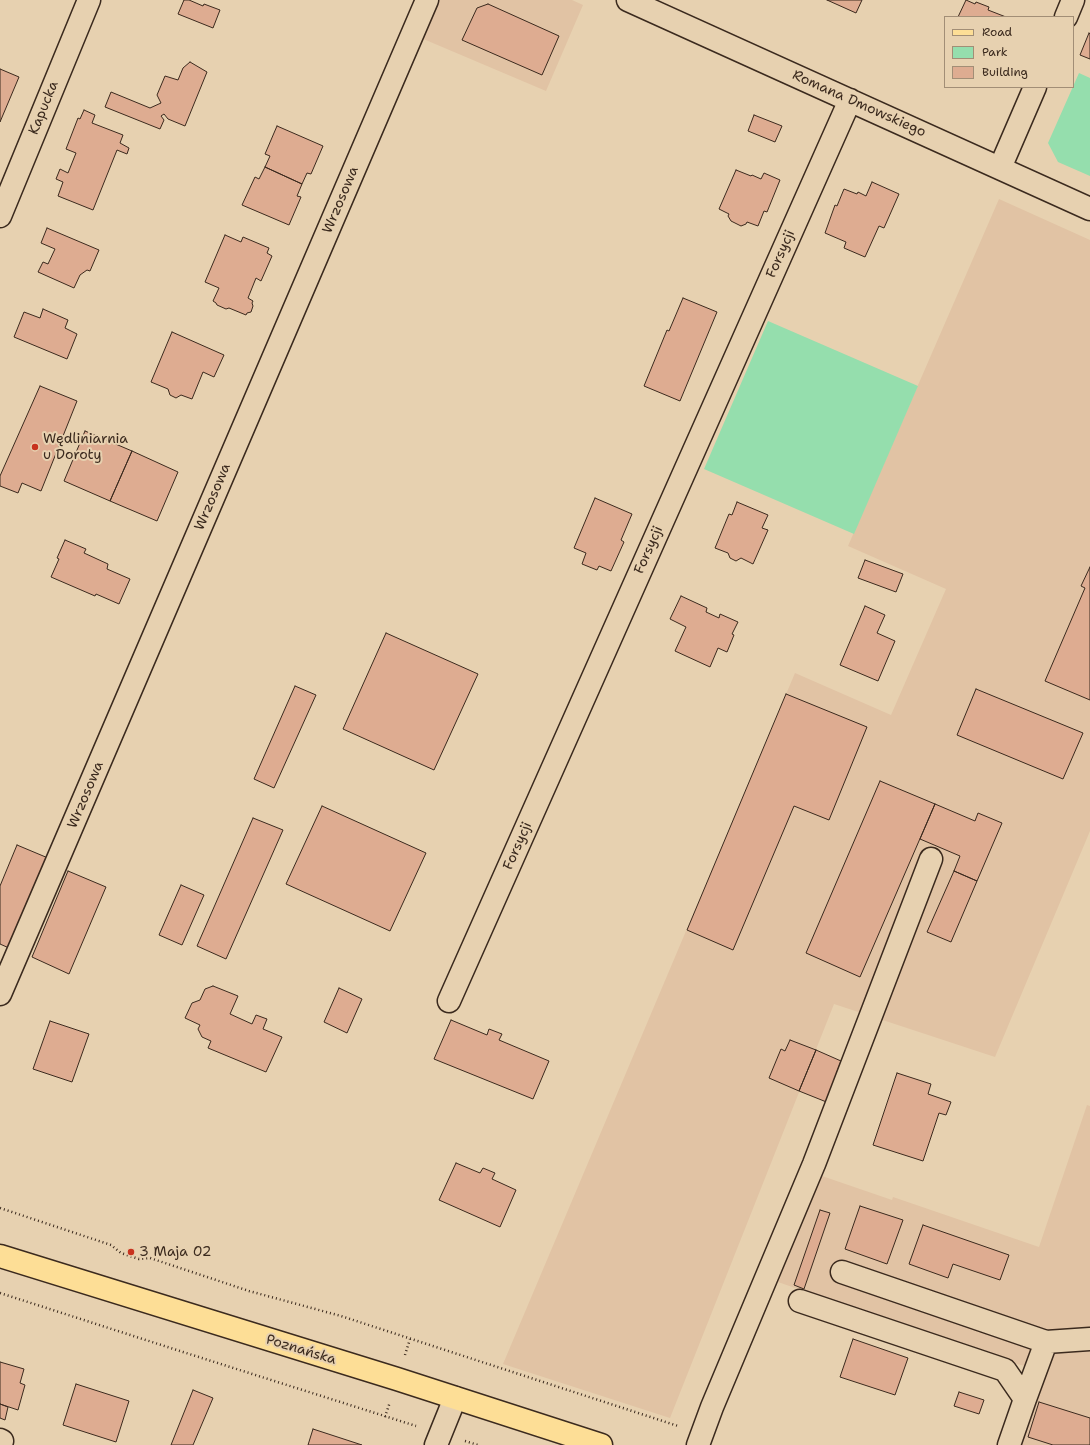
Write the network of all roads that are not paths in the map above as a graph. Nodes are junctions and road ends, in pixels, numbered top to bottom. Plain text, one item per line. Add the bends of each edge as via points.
1 (89, 0) edge
2 (427, 0) edge
3 (628, 0) edge
4 (1074, 0) edge
5 (1066, 16) edge
6 (1035, 88) edge
7 (850, 100) junction
8 (1000, 168) junction
9 (1090, 209) edge
10 (0, 216) edge
11 (931, 859) dead end
12 (0, 994) edge
13 (449, 1001) dead end
14 (0, 1256) edge
15 (842, 1272) dead end
16 (800, 1301) dead end
17 (1090, 1339) edge
18 (1046, 1342) junction
19 (455, 1398) junction
20 (1025, 1399) junction
21 (439, 1439) edge
22 (700, 1440) edge
23 (601, 1445) edge
24 (1009, 1445) edge

1 - 10 street, Kapucka
2 - 12 street, Wrzosowa
3 - 7 street, Romana Dmowskiego
4 - 5 street
6 - 8 street
7 - 8 street, Romana Dmowskiego
7 - 13 street, Forsycji
8 - 9 street, Romana Dmowskiego
11 - 22 street via 814,1164
14 - 19 main road, Poznańska
15 - 18 street
16 - 20 street via 1005,1370
17 - 18 street
18 - 20 street
19 - 21 street
19 - 23 main road, Poznańska
20 - 24 street

